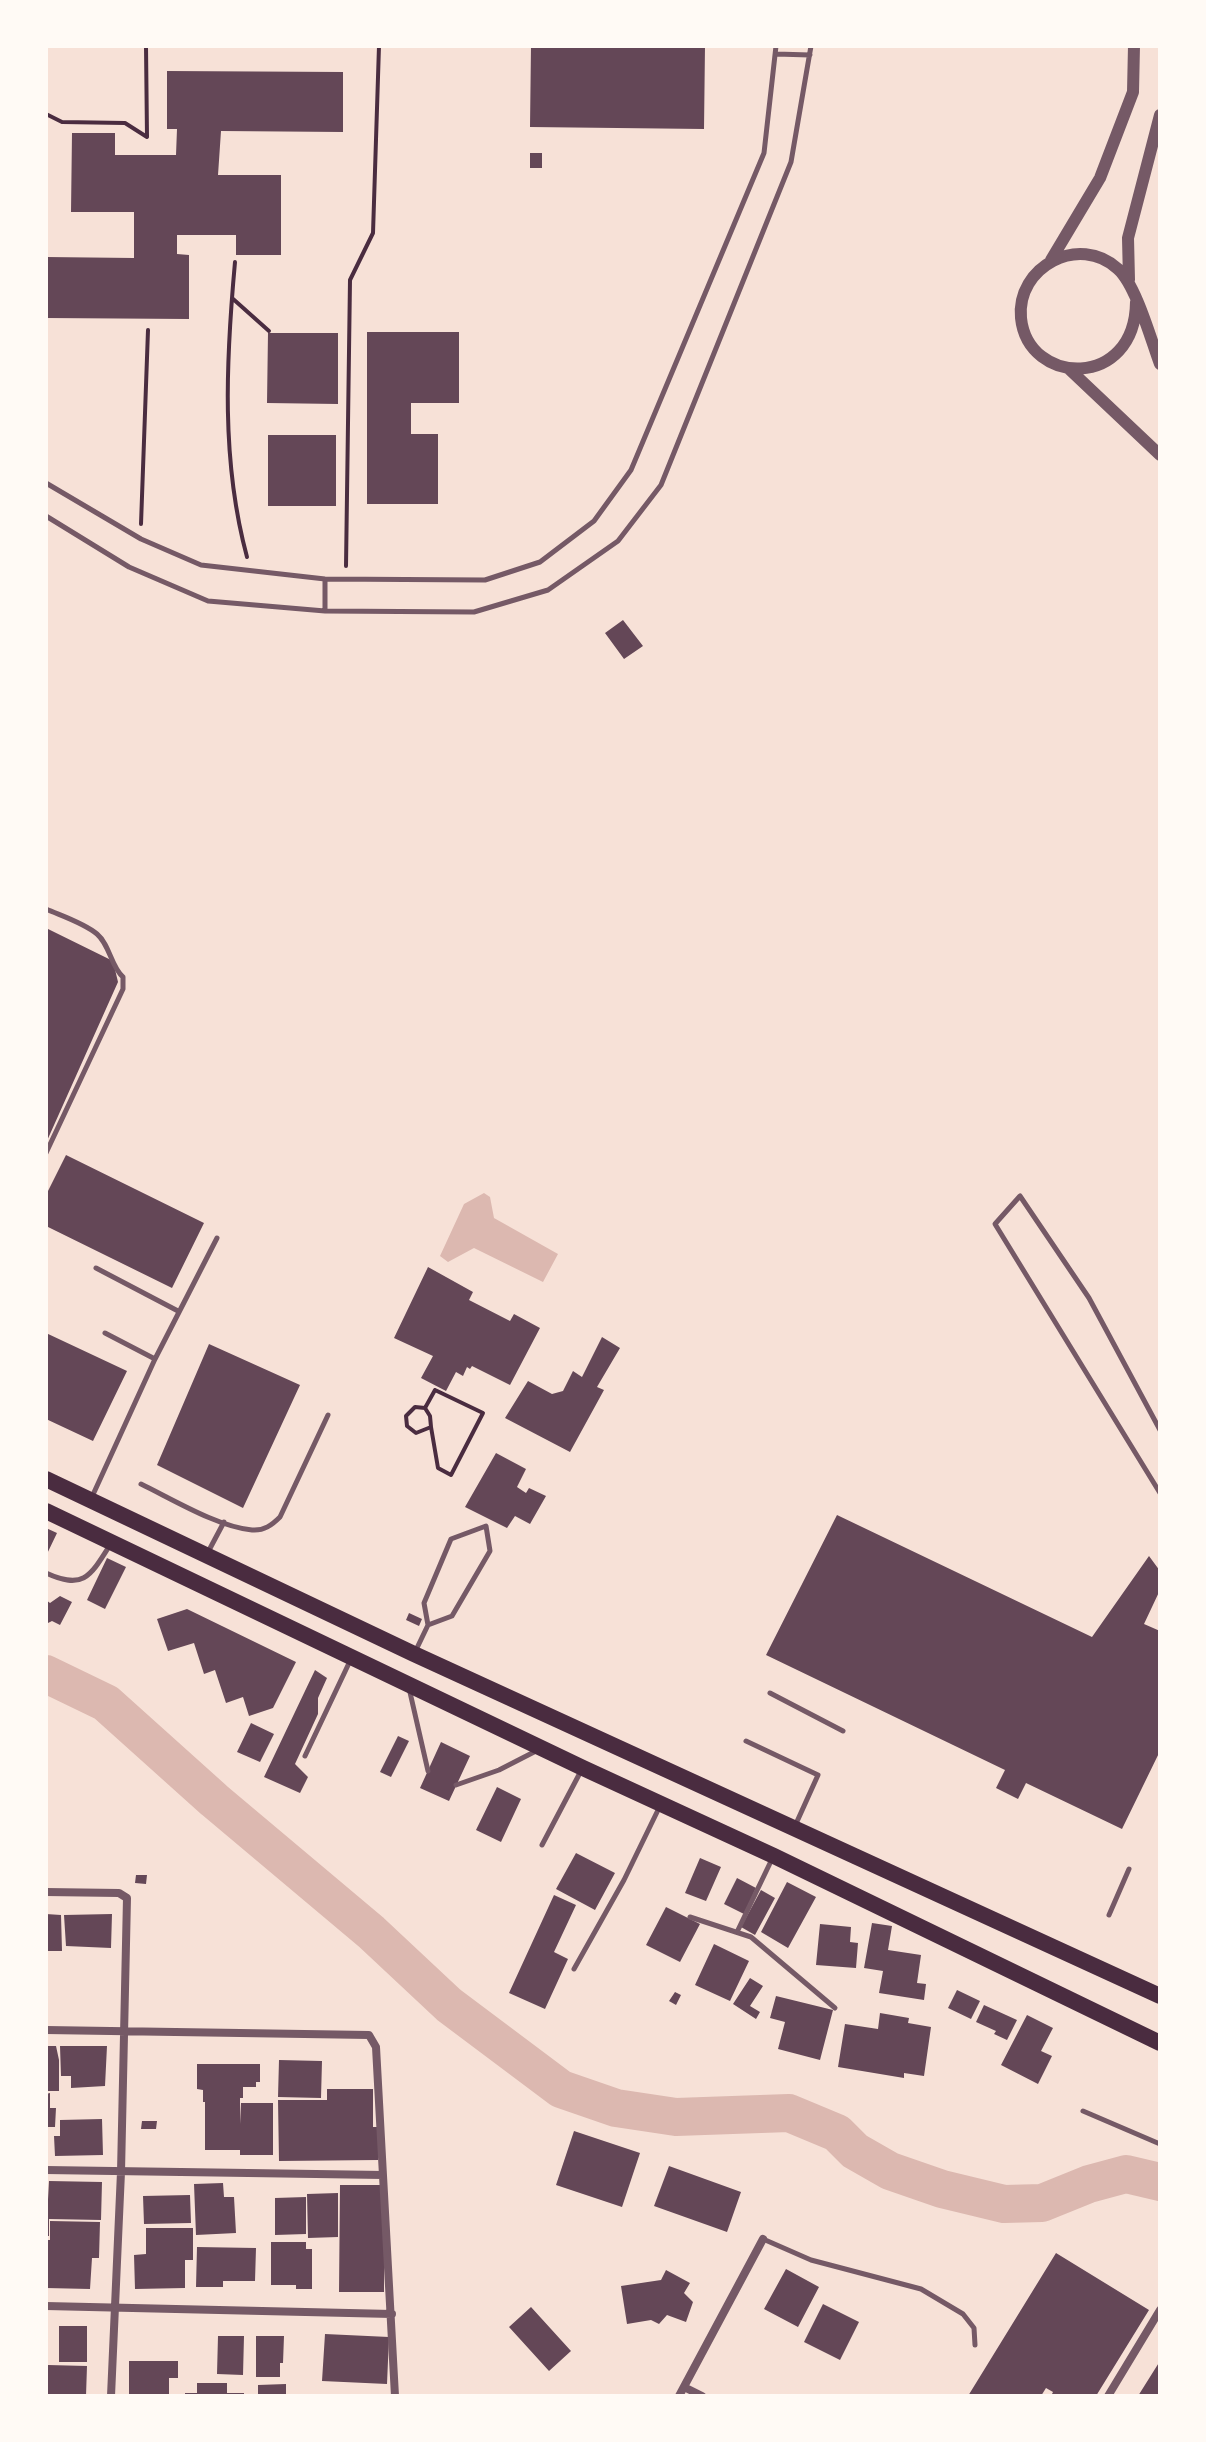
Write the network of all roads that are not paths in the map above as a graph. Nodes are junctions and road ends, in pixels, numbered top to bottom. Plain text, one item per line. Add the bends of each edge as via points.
1 (776, 46) edge
2 (811, 46) edge
3 (1134, 46) edge
4 (776, 54) junction
5 (810, 55) junction
6 (1160, 115) edge
7 (1051, 260) junction
8 (1130, 283) junction
9 (1136, 302) junction
10 (1160, 364) edge
11 (1068, 368) junction
12 (1160, 455) edge
13 (46, 483) edge
14 (46, 516) edge
15 (325, 579) junction
16 (325, 611) junction
17 (46, 909) edge
18 (46, 1153) edge
19 (217, 1238) dead end
20 (96, 1268) dead end
21 (178, 1311) junction
22 (105, 1333) dead end
23 (155, 1359) junction
24 (328, 1415) dead end
25 (1160, 1430) edge
26 (46, 1479) edge
27 (141, 1484) dead end
28 (1160, 1493) edge
29 (91, 1500) junction
30 (46, 1511) edge
31 (224, 1522) junction
32 (112, 1542) junction
33 (206, 1555) junction
34 (46, 1573) edge
35 (428, 1625) junction
36 (414, 1654) junction
37 (353, 1657) junction
38 (408, 1684) junction
39 (770, 1693) dead end
40 (843, 1731) dead end
41 (746, 1741) dead end
42 (542, 1748) junction
43 (305, 1756) dead end
44 (583, 1768) junction
45 (428, 1771) dead end
46 (456, 1785) dead end
47 (661, 1803) junction
48 (794, 1828) junction
49 (542, 1845) dead end
50 (774, 1856) junction
51 (1129, 1869) dead end
52 (46, 1892) edge
53 (1109, 1915) dead end
54 (690, 1917) dead end
55 (738, 1930) junction
56 (574, 1969) dead end
57 (1156, 1992) edge
58 (835, 2008) dead end
59 (46, 2030) edge
60 (124, 2031) junction
61 (1160, 2043) edge
62 (1083, 2111) dead end
63 (1160, 2144) edge
64 (46, 2170) edge
65 (121, 2172) junction
66 (383, 2175) junction
67 (763, 2239) joint
68 (46, 2306) edge
69 (114, 2308) junction
70 (1160, 2310) edge
71 (392, 2314) junction
72 (975, 2345) dead end
73 (682, 2392) edge
74 (111, 2396) edge
75 (395, 2396) edge
76 (702, 2396) edge
77 (1108, 2396) edge

1 - 4 lane
2 - 5 lane
3 - 7 street via 1133,92 1110,154
4 - 5 lane
4 - 15 lane via 764,153 631,470 594,521 540,562 485,580
5 - 16 lane via 791,162 661,485 618,541 548,590 474,612
6 - 8 street via 1128,238
7 - 8 street via 1068,254 1104,259
7 - 11 street via 1026,285 1021,320 1037,352
8 - 9 street
9 - 10 street
9 - 11 street via 1136,320 1119,352 1105,363
11 - 12 street
13 - 15 lane via 141,539 201,565
14 - 16 lane via 129,567 208,601
15 - 16 lane
17 - 18 lane via 98,934 123,977 123,989
19 - 21 lane
20 - 21 lane
21 - 23 lane
22 - 23 lane
23 - 29 lane
24 - 31 lane via 280,1517 269,1527 253,1530
25 - 28 lane via 1089,1298 1020,1196 995,1224
26 - 29 highway
27 - 31 lane
29 - 33 highway
30 - 32 highway
31 - 33 lane
32 - 34 lane via 83,1580 67,1583
32 - 37 highway
33 - 36 highway
35 - 35 lane via 452,1616 490,1551 486,1526 451,1539 424,1603
35 - 36 lane
36 - 48 highway
37 - 38 highway
37 - 43 lane
38 - 42 highway
38 - 45 lane
39 - 40 lane
41 - 48 lane via 818,1775
42 - 44 highway
42 - 46 lane
44 - 47 highway
44 - 49 lane
47 - 50 highway
47 - 56 lane
48 - 57 highway
50 - 55 lane
50 - 61 highway
51 - 53 lane
52 - 60 street via 119,1893 127,1898
54 - 55 lane
55 - 58 lane
59 - 60 street
60 - 65 street
60 - 66 street via 369,2035 376,2047
62 - 63 lane
64 - 65 street
65 - 66 street
65 - 69 street
66 - 71 street
67 - 72 lane via 811,2260 921,2289 963,2314 974,2328
67 - 73 street
68 - 69 street
69 - 71 street
69 - 74 street
70 - 77 street
71 - 75 street
73 - 76 street

